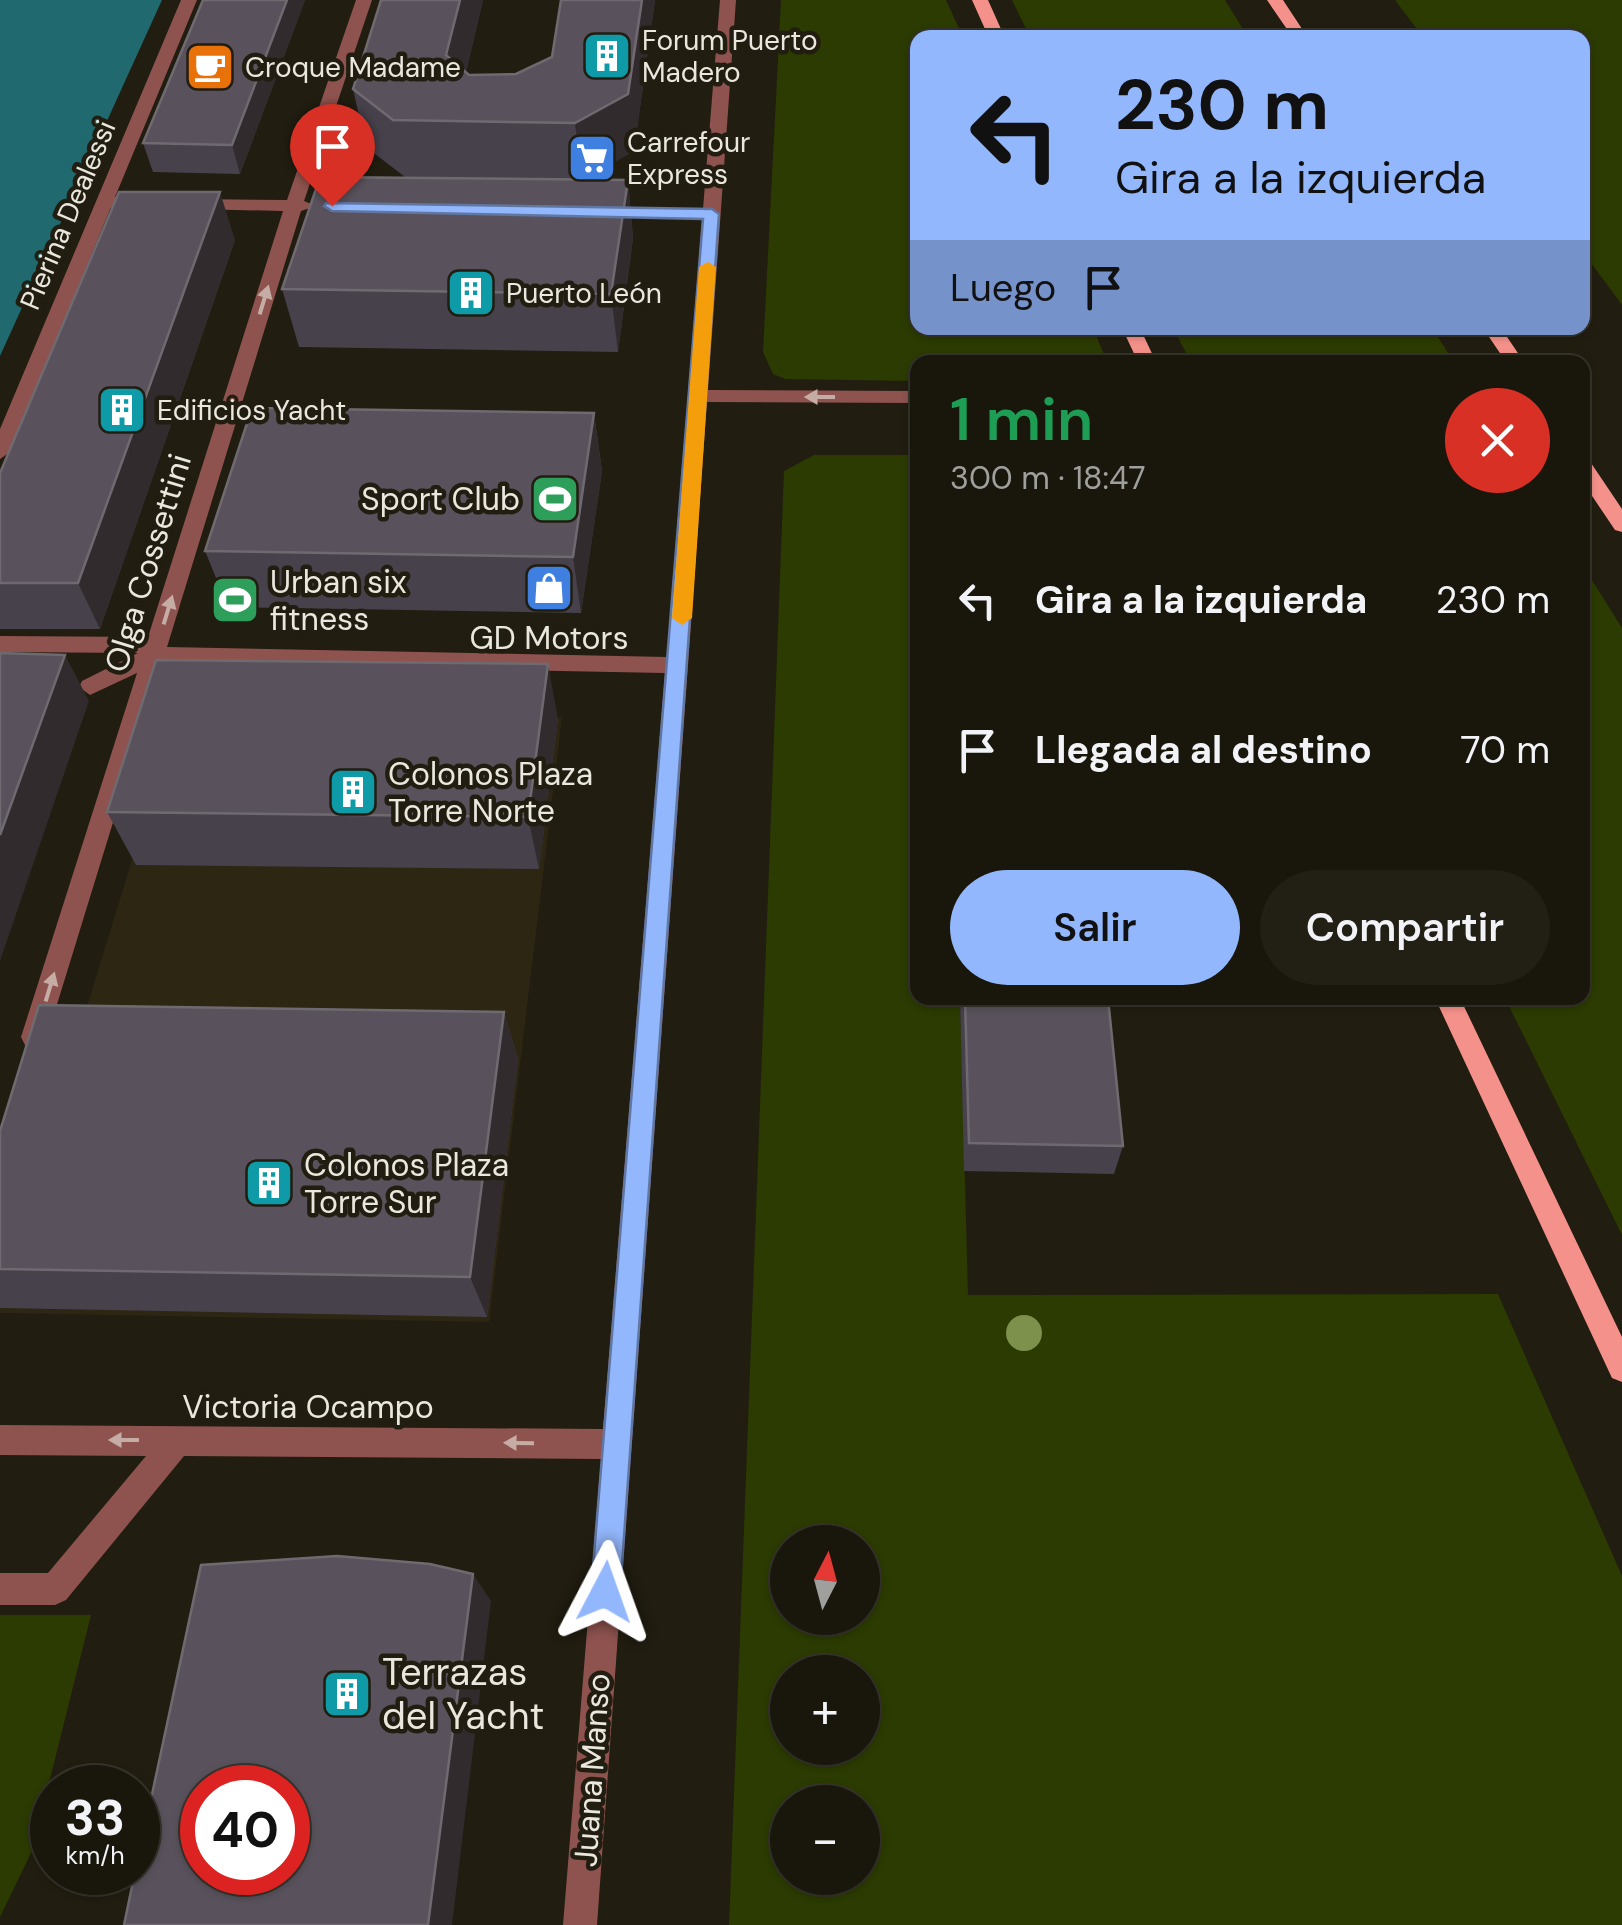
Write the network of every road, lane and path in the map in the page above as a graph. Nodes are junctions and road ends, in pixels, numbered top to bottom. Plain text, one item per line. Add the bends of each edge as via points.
1 (189, 0) edge
2 (364, 0) edge
3 (728, 0) edge
4 (980, 0) edge
5 (1278, 2) edge
6 (993, 30) edge
7 (1297, 30) edge
8 (102, 202) junction
9 (294, 205) junction
10 (334, 206) edge
11 (572, 211) edge
12 (712, 214) junction
13 (698, 396) junction
14 (910, 397) edge
15 (0, 452) edge
16 (1590, 477) edge
17 (1622, 525) edge
18 (0, 644) edge
19 (154, 650) junction
20 (679, 664) junction
21 (143, 687) junction
22 (1450, 1005) edge
23 (29, 1055) edge
24 (1622, 1368) edge
25 (0, 1440) edge
26 (177, 1441) junction
27 (616, 1444) junction
28 (0, 1589) edge
29 (580, 1925) edge

1 - 8 street, Pierina Dealessi
2 - 9 street, Olga Cossettini
3 - 12 street, Juana Manso
4 - 6 main road
5 - 7 main road
8 - 9 street
8 - 15 street, Pierina Dealessi
9 - 10 street
19 -> 9 street, Olga Cossettini
11 - 12 street
12 - 13 street, Juana Manso
14 -> 13 street
13 - 20 street, Juana Manso
16 - 17 main road
18 - 19 street
19 - 20 street
19 - 21 street, Olga Cossettini
19 - 21 street via 80,687
20 - 27 street, Juana Manso
23 -> 21 street, Olga Cossettini
22 - 24 main road
26 -> 25 street, Victoria Ocampo
27 -> 26 street, Victoria Ocampo
26 - 28 street via 55,1589
27 - 29 street, Juana Manso

